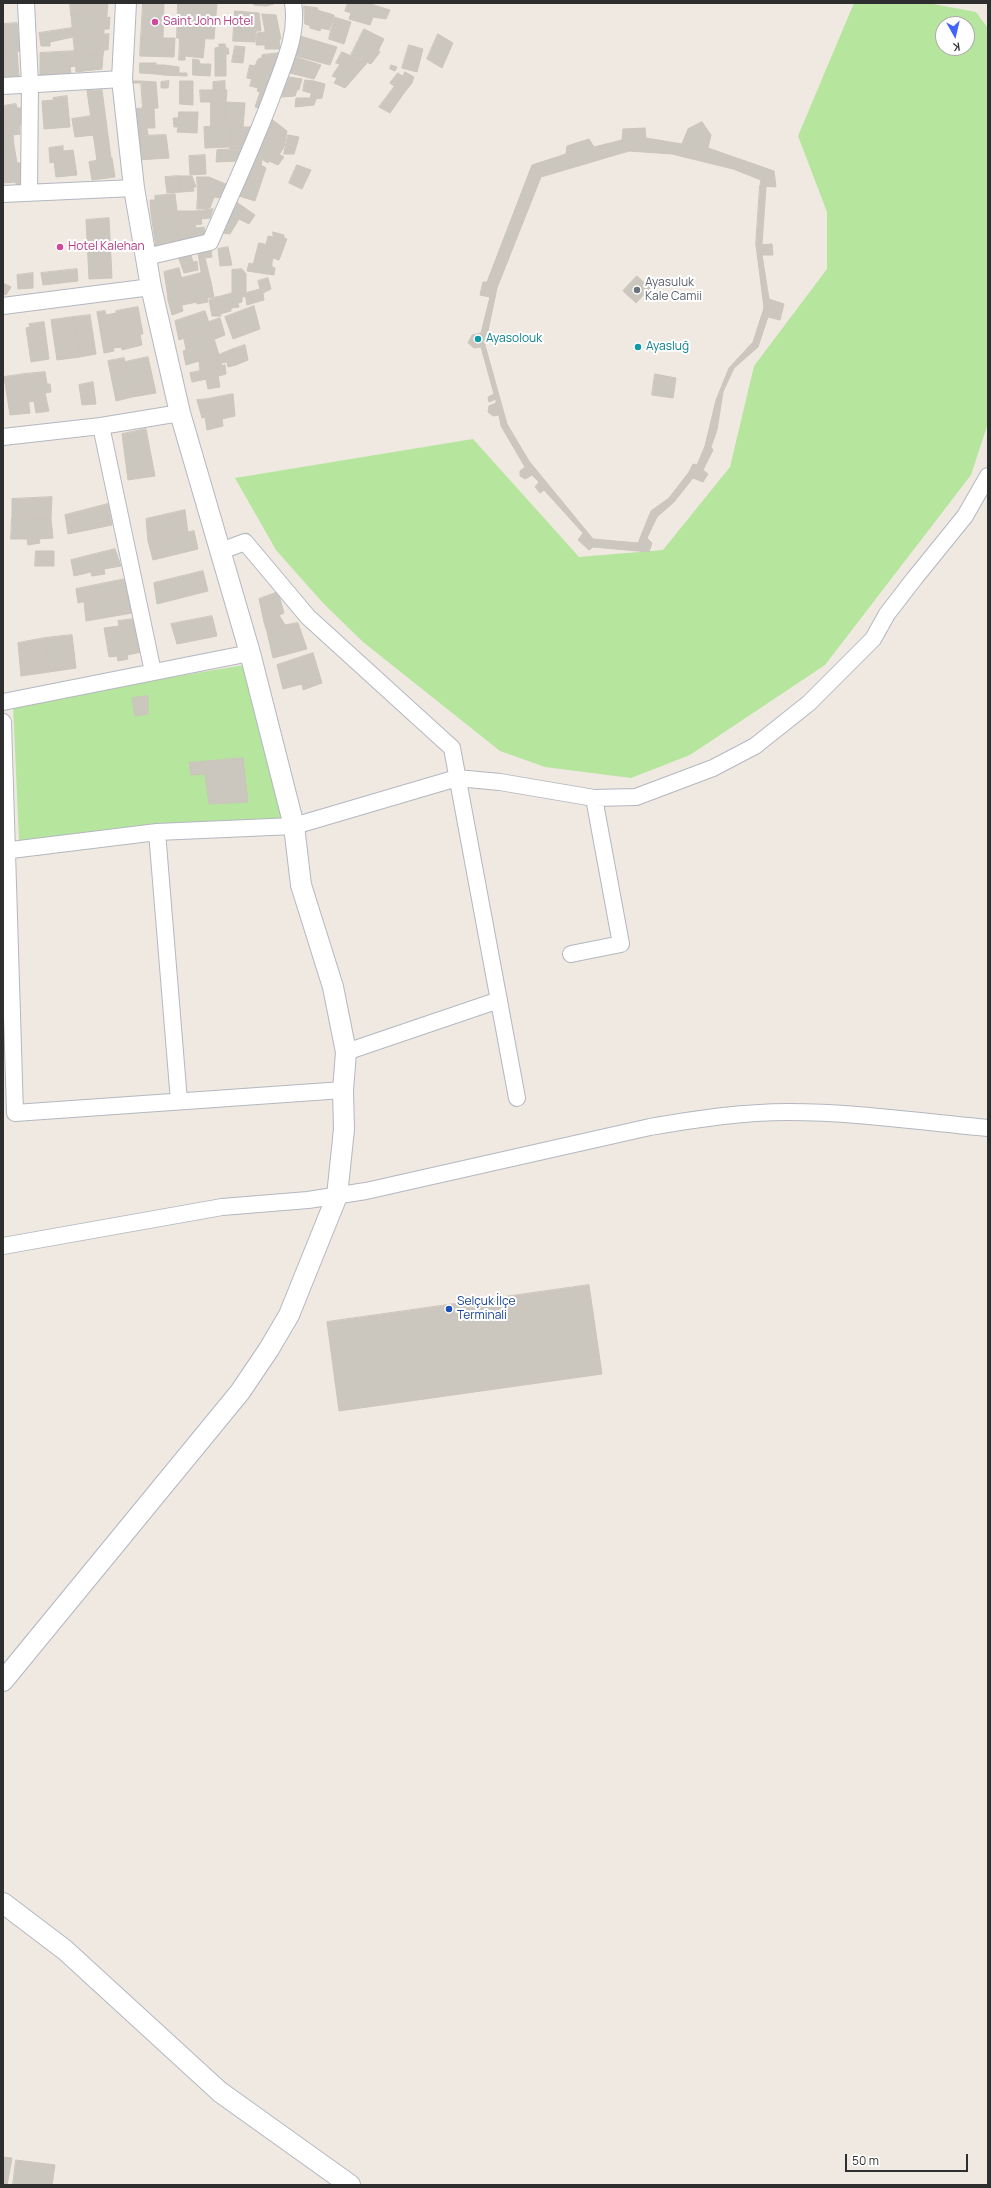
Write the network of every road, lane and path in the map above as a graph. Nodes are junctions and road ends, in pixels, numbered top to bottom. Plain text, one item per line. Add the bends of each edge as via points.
1 (26, 3) edge
2 (126, 3) edge
3 (293, 3) edge
4 (122, 79) junction
5 (30, 84) junction
6 (3, 86) edge
7 (134, 188) junction
8 (29, 192) junction
9 (3, 194) edge
10 (146, 257) junction
11 (151, 287) junction
12 (3, 306) edge
13 (180, 413) junction
14 (101, 426) junction
15 (3, 437) edge
16 (988, 476) edge
17 (221, 551) junction
18 (250, 653) junction
19 (153, 672) junction
20 (3, 702) edge
21 (3, 722) edge
22 (457, 778) junction
23 (594, 798) junction
24 (294, 826) junction
25 (157, 832) junction
26 (5, 850) edge
27 (571, 954) dead end
28 (499, 1000) junction
29 (346, 1052) junction
30 (343, 1090) junction
31 (518, 1098) dead end
32 (179, 1100) junction
33 (988, 1128) edge
34 (337, 1196) junction
35 (3, 1246) edge
36 (3, 1681) edge
37 (3, 1903) edge
38 (350, 2185) edge

1 - 5 street
2 - 4 street
3 - 10 street via 295,17 290,47 257,136 210,242
4 - 5 street
4 - 7 street
5 - 6 street
5 - 8 street
7 - 8 street
7 - 10 street
8 - 9 street
10 - 11 street
11 - 12 street
11 - 13 street
13 - 14 street
13 - 17 street
14 - 15 street
14 - 19 street
16 - 23 street via 965,516 887,614 873,639 809,703 755,746 713,768 636,797
17 - 18 street
17 - 22 street via 245,542 308,616 452,748
18 - 19 street
18 - 24 street
19 - 20 street
21 - 26 street
22 - 23 street via 500,782
22 - 24 street
22 - 28 street
23 - 27 street via 621,944
24 - 25 street
24 - 29 street via 301,885 333,988
25 - 26 street
25 - 32 street
26 - 32 street via 15,1113
28 - 29 street
28 - 31 street
29 - 30 street
30 - 32 street
30 - 34 street via 344,1129
33 - 34 street via 833,1113 745,1114 697,1119 650,1127 393,1186
34 - 35 street via 222,1207
34 - 36 street via 289,1315 240,1392
37 - 38 street via 65,1950 220,2092

